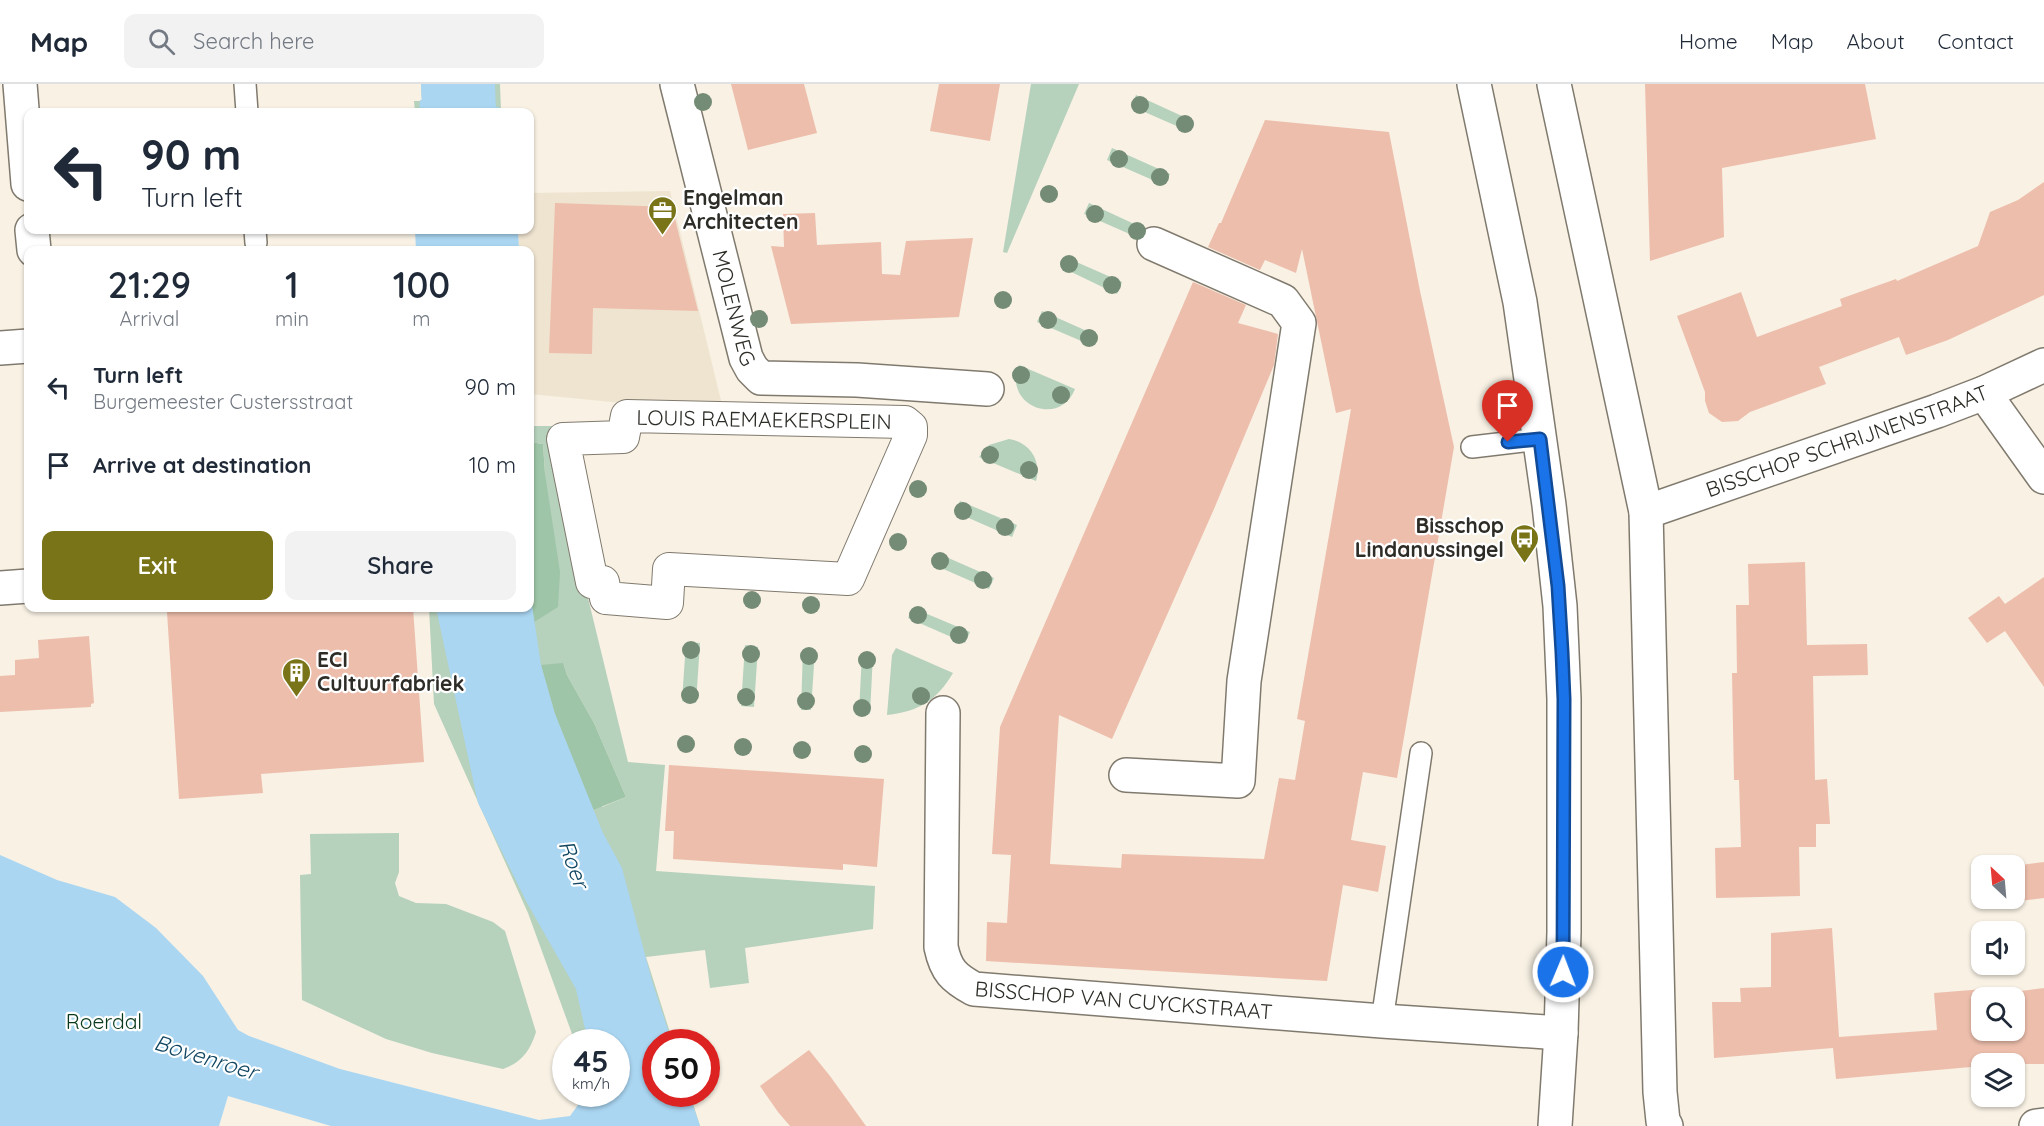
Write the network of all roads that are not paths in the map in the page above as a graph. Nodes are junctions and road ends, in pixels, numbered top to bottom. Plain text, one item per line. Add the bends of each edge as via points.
1 (20, 84) edge
2 (245, 84) edge
3 (677, 84) edge
4 (1474, 84) edge
5 (1554, 84) edge
6 (247, 108) edge
7 (24, 134) edge
8 (1154, 244) dead end
9 (24, 346) edge
10 (0, 348) edge
11 (2044, 365) edge
12 (987, 389) dead end
13 (1984, 393) junction
14 (1540, 439) junction
15 (1472, 447) dead end
16 (2044, 477) edge
17 (1646, 512) junction
18 (592, 582) joint
19 (24, 586) edge
20 (0, 588) edge
21 (943, 713) dead end
22 (1421, 753) dead end
23 (1126, 775) dead end
24 (1382, 1021) junction
25 (1562, 1033) junction
26 (2044, 1125) edge
27 (1555, 1126) edge
28 (1666, 1126) edge
29 (2036, 1126) edge

1 - 7 street
2 - 6 lane
3 - 12 street, MOLENWEG via 747,358 761,378
4 - 14 street via 1520,302
5 - 17 street
8 - 23 street via 1283,301 1299,323 1244,681 1238,781
9 - 10 street
11 - 13 street, BISSCHOP SCHRIJNENSTRAAT
13 - 16 street
13 - 17 street, BISSCHOP SCHRIJNENSTRAAT
14 - 15 lane
14 - 25 street via 1560,606 1564,699
17 - 28 street via 1660,1092
18 - 18 street, LOUIS RAEMAEKERSPLEIN via 603,582 606,598 667,603 669,569 848,579 912,427 905,422 627,416 623,436 563,439
19 - 20 street
21 - 24 street, BISSCHOP VAN CUYCKSTRAAT via 941,947 944,962 955,978 974,989
22 - 24 lane
24 - 25 street, BISSCHOP VAN CUYCKSTRAAT
25 - 27 street
26 - 29 street

